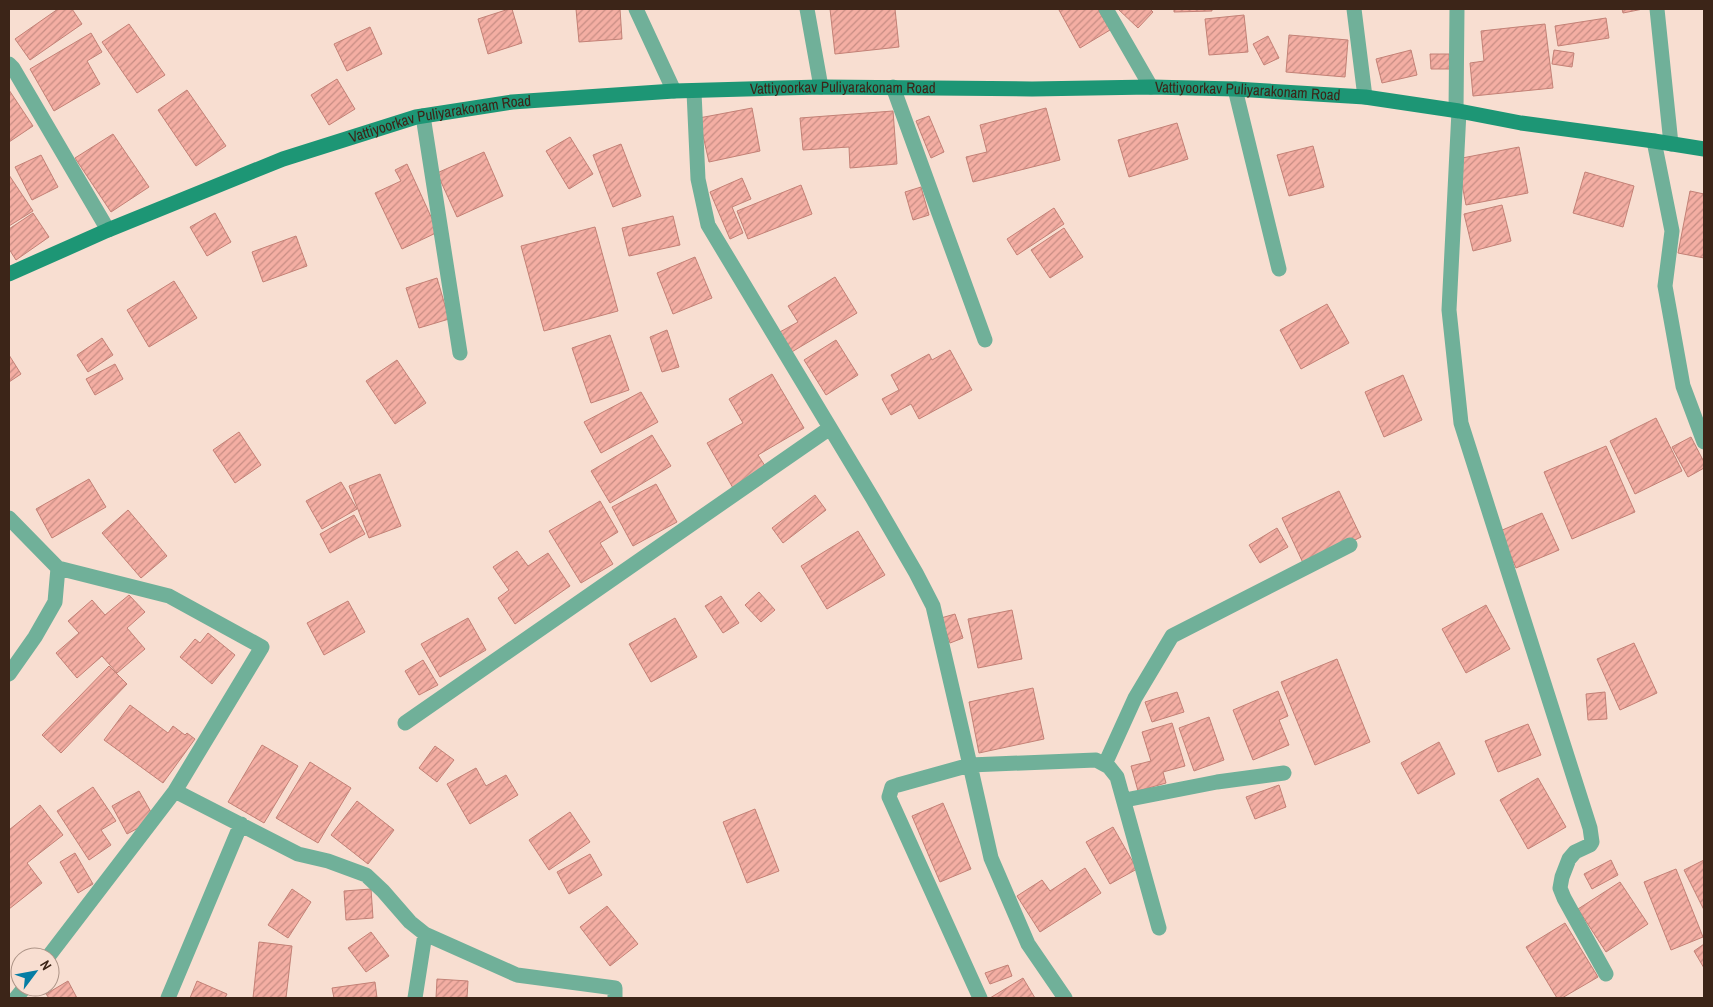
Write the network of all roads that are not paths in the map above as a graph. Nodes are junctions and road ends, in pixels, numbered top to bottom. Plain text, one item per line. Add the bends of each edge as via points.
1 (636, 9) edge
2 (807, 9) edge
3 (1106, 9) edge
4 (1354, 9) edge
5 (1457, 9) edge
6 (1657, 9) edge
7 (9, 64) edge
8 (821, 87) junction
9 (893, 87) junction
10 (1151, 88) junction
11 (1235, 89) junction
12 (674, 91) junction
13 (694, 92) junction
14 (1365, 97) junction
15 (1457, 111) junction
16 (423, 116) junction
17 (1654, 141) junction
18 (1671, 144) junction
19 (1704, 149) edge
20 (108, 230) junction
21 (1279, 269) dead end
22 (9, 274) edge
23 (985, 340) dead end
24 (460, 353) dead end
25 (830, 428) junction
26 (1704, 442) edge
27 (9, 518) edge
28 (1350, 545) dead end
29 (58, 568) junction
30 (9, 674) edge
31 (406, 722) dead end
32 (1105, 764) junction
33 (970, 765) junction
34 (1284, 773) dead end
35 (175, 791) junction
36 (1125, 800) junction
37 (242, 824) junction
38 (1159, 928) dead end
39 (426, 934) junction
40 (56, 947) edge
41 (1606, 974) dead end
42 (168, 998) edge
43 (415, 998) edge
44 (615, 998) edge
45 (980, 998) edge
46 (1065, 998) edge

1 - 12 street
2 - 8 street
3 - 10 street
4 - 14 street
5 - 15 street
6 - 18 street
7 - 20 street
8 - 9 main road, Vattiyoorkav Puliyarakonam Road
8 - 13 main road, Vattiyoorkav Puliyarakonam Road
9 - 10 main road, Vattiyoorkav Puliyarakonam Road
9 - 23 street
10 - 11 main road, Vattiyoorkav Puliyarakonam Road
11 - 14 main road, Vattiyoorkav Puliyarakonam Road
11 - 21 street
12 - 13 main road, Vattiyoorkav Puliyarakonam Road
12 - 16 main road, Vattiyoorkav Puliyarakonam Road via 512,102
13 - 25 street via 698,179 708,225
14 - 15 main road, Vattiyoorkav Puliyarakonam Road
15 - 17 main road, Vattiyoorkav Puliyarakonam Road
15 - 41 street via 1450,310 1461,423 1590,828 1592,842 1572,855 1560,888
16 - 20 main road, Vattiyoorkav Puliyarakonam Road via 283,159
16 - 24 street
17 - 18 main road, Vattiyoorkav Puliyarakonam Road
17 - 26 street via 1672,231 1665,286 1683,386
18 - 19 main road, Vattiyoorkav Puliyarakonam Road
20 - 22 main road, Vattiyoorkav Puliyarakonam Road
25 - 31 street
25 - 33 street via 933,606
27 - 29 street
28 - 32 street via 1172,636 1135,698
29 - 30 street via 55,602
29 - 35 street via 169,596 262,647
32 - 33 street via 1096,760
32 - 36 street via 1117,777
33 - 45 street via 898,785 888,794
33 - 46 street via 991,858 1028,944
34 - 36 street
35 - 37 street
35 - 40 street
36 - 38 street
37 - 39 street via 298,854 366,875 410,922
37 - 42 street
39 - 43 street
39 - 44 street via 517,975 615,988

